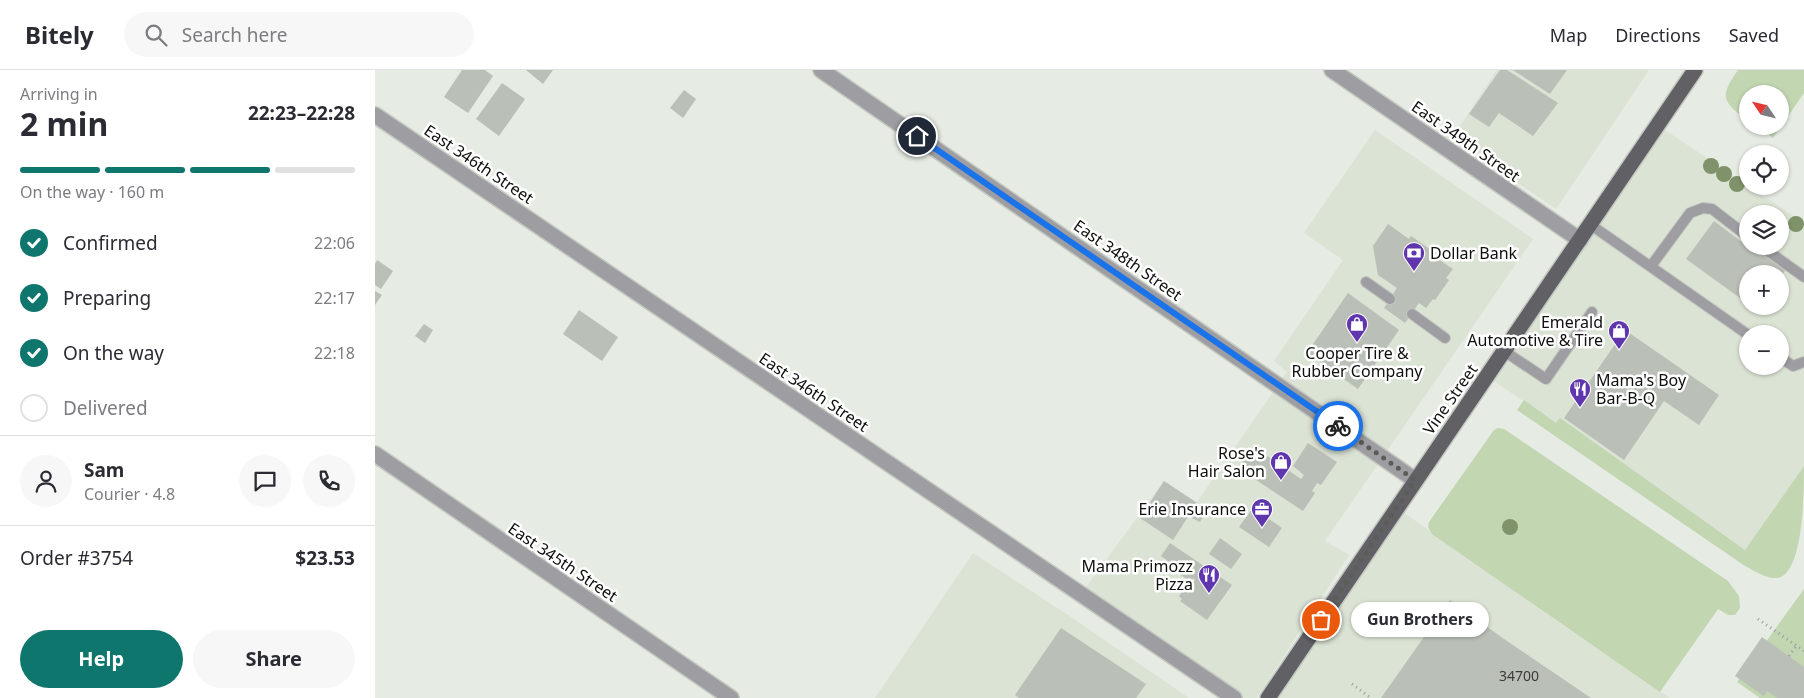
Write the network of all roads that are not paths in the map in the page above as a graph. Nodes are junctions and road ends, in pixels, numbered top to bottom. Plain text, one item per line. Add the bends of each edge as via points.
1 (821, 70) edge
2 (1332, 70) edge
3 (1695, 70) edge
4 (375, 115) edge
5 (1591, 224) junction
6 (1739, 230) edge
7 (1580, 240) junction
8 (1773, 255) edge
9 (1651, 266) junction
10 (1804, 277) edge
11 (1367, 282) dead end
12 (1389, 299) dead end
13 (1591, 312) dead end
14 (1411, 314) dead end
15 (1739, 328) edge
16 (1445, 338) dead end
17 (1504, 351) junction
18 (1804, 362) edge
19 (1789, 363) edge
20 (375, 454) edge
21 (1415, 480) junction
22 (731, 698) edge
23 (1234, 698) edge
24 (1267, 698) edge

1 - 21 street, East 348th Street
2 - 7 street, East 349th Street
3 - 5 main road, Vine Street
4 - 23 street, East 346th Street
5 - 7 main road, Vine Street
5 - 9 lane
6 - 9 lane via 1712,209 1703,208 1690,213
7 - 17 main road, Vine Street
8 - 10 lane
9 - 15 lane
11 - 12 lane
13 - 17 lane via 1546,378
14 - 16 lane
17 - 21 main road, Vine Street
18 - 19 lane via 1793,366
20 - 22 street, East 345th Street
21 - 24 main road, Vine Street

